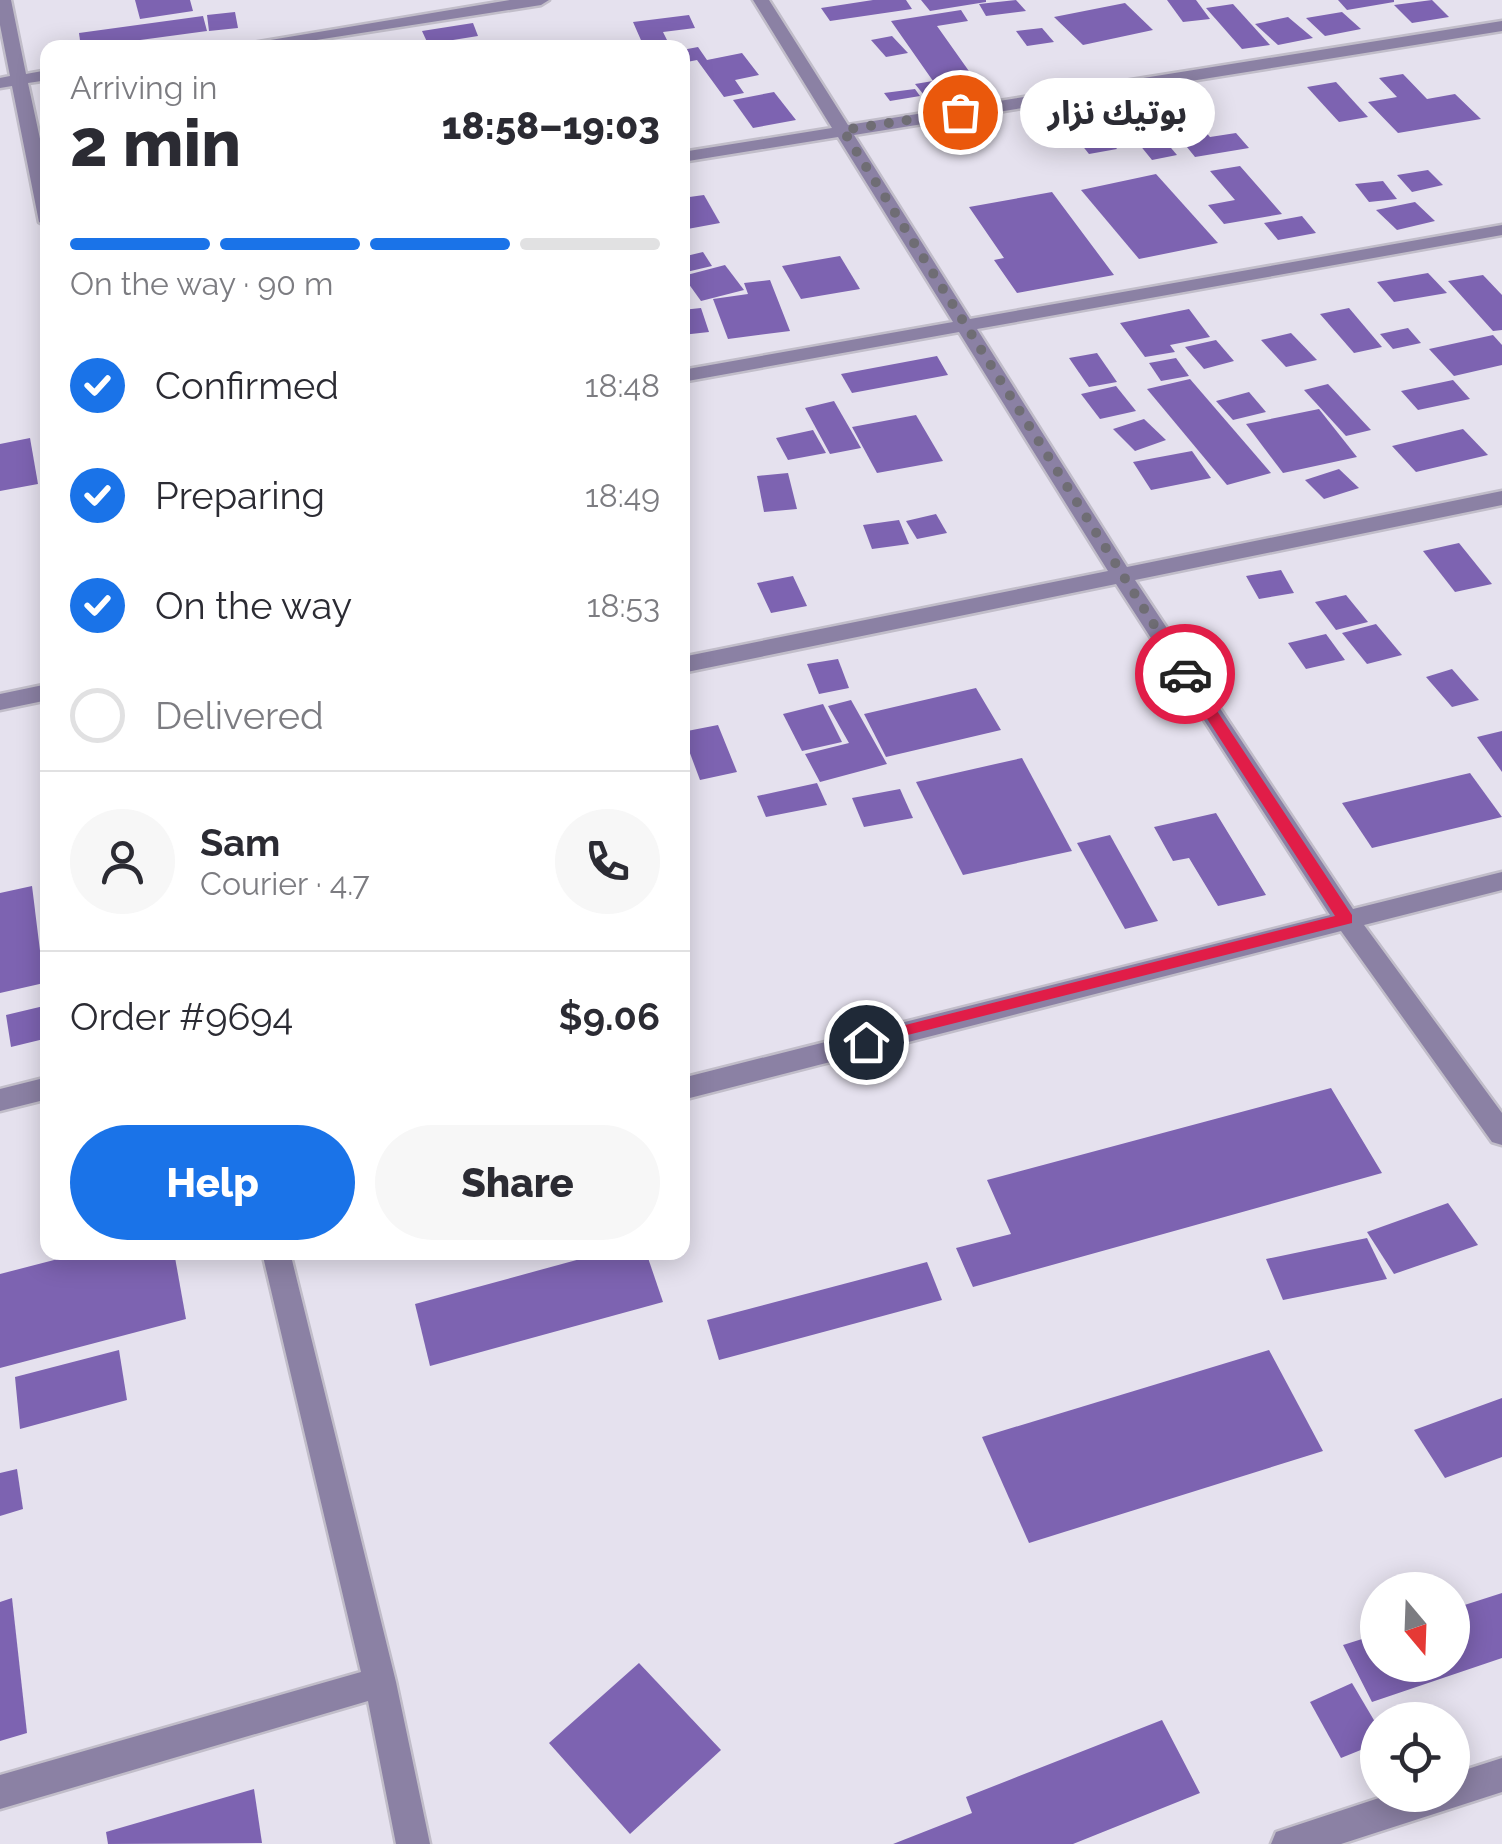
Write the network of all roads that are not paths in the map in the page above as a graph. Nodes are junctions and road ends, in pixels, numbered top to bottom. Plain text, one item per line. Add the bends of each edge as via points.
1 (3, 0) edge
2 (540, 0) edge
3 (761, 0) edge
4 (1502, 26) edge
5 (282, 40) edge
6 (40, 77) edge
7 (19, 80) junction
8 (0, 82) edge
9 (843, 130) junction
10 (690, 156) edge
11 (40, 183) edge
12 (1502, 230) edge
13 (964, 325) junction
14 (690, 375) edge
15 (1502, 498) edge
16 (1121, 575) junction
17 (690, 662) edge
18 (40, 694) edge
19 (0, 702) edge
20 (1502, 881) edge
21 (1346, 919) junction
22 (690, 1088) edge
23 (40, 1090) edge
24 (0, 1100) edge
25 (1502, 1134) edge
26 (278, 1260) edge
27 (380, 1682) junction
28 (1502, 1775) edge
29 (1470, 1785) edge
30 (0, 1792) edge
31 (1387, 1812) edge
32 (412, 1844) edge
33 (1288, 1844) edge

1 - 7 street
2 - 5 street
3 - 9 street
4 - 9 street
6 - 7 street
7 - 8 street
7 - 11 street
9 - 10 street
9 - 13 street
12 - 13 street
13 - 14 street
13 - 16 street
15 - 16 street
16 - 17 street
16 - 21 street
18 - 19 street
20 - 21 street
21 - 22 street
21 - 25 street
23 - 24 street
26 - 27 street
27 - 30 street
27 - 32 street
28 - 29 street
31 - 33 street

